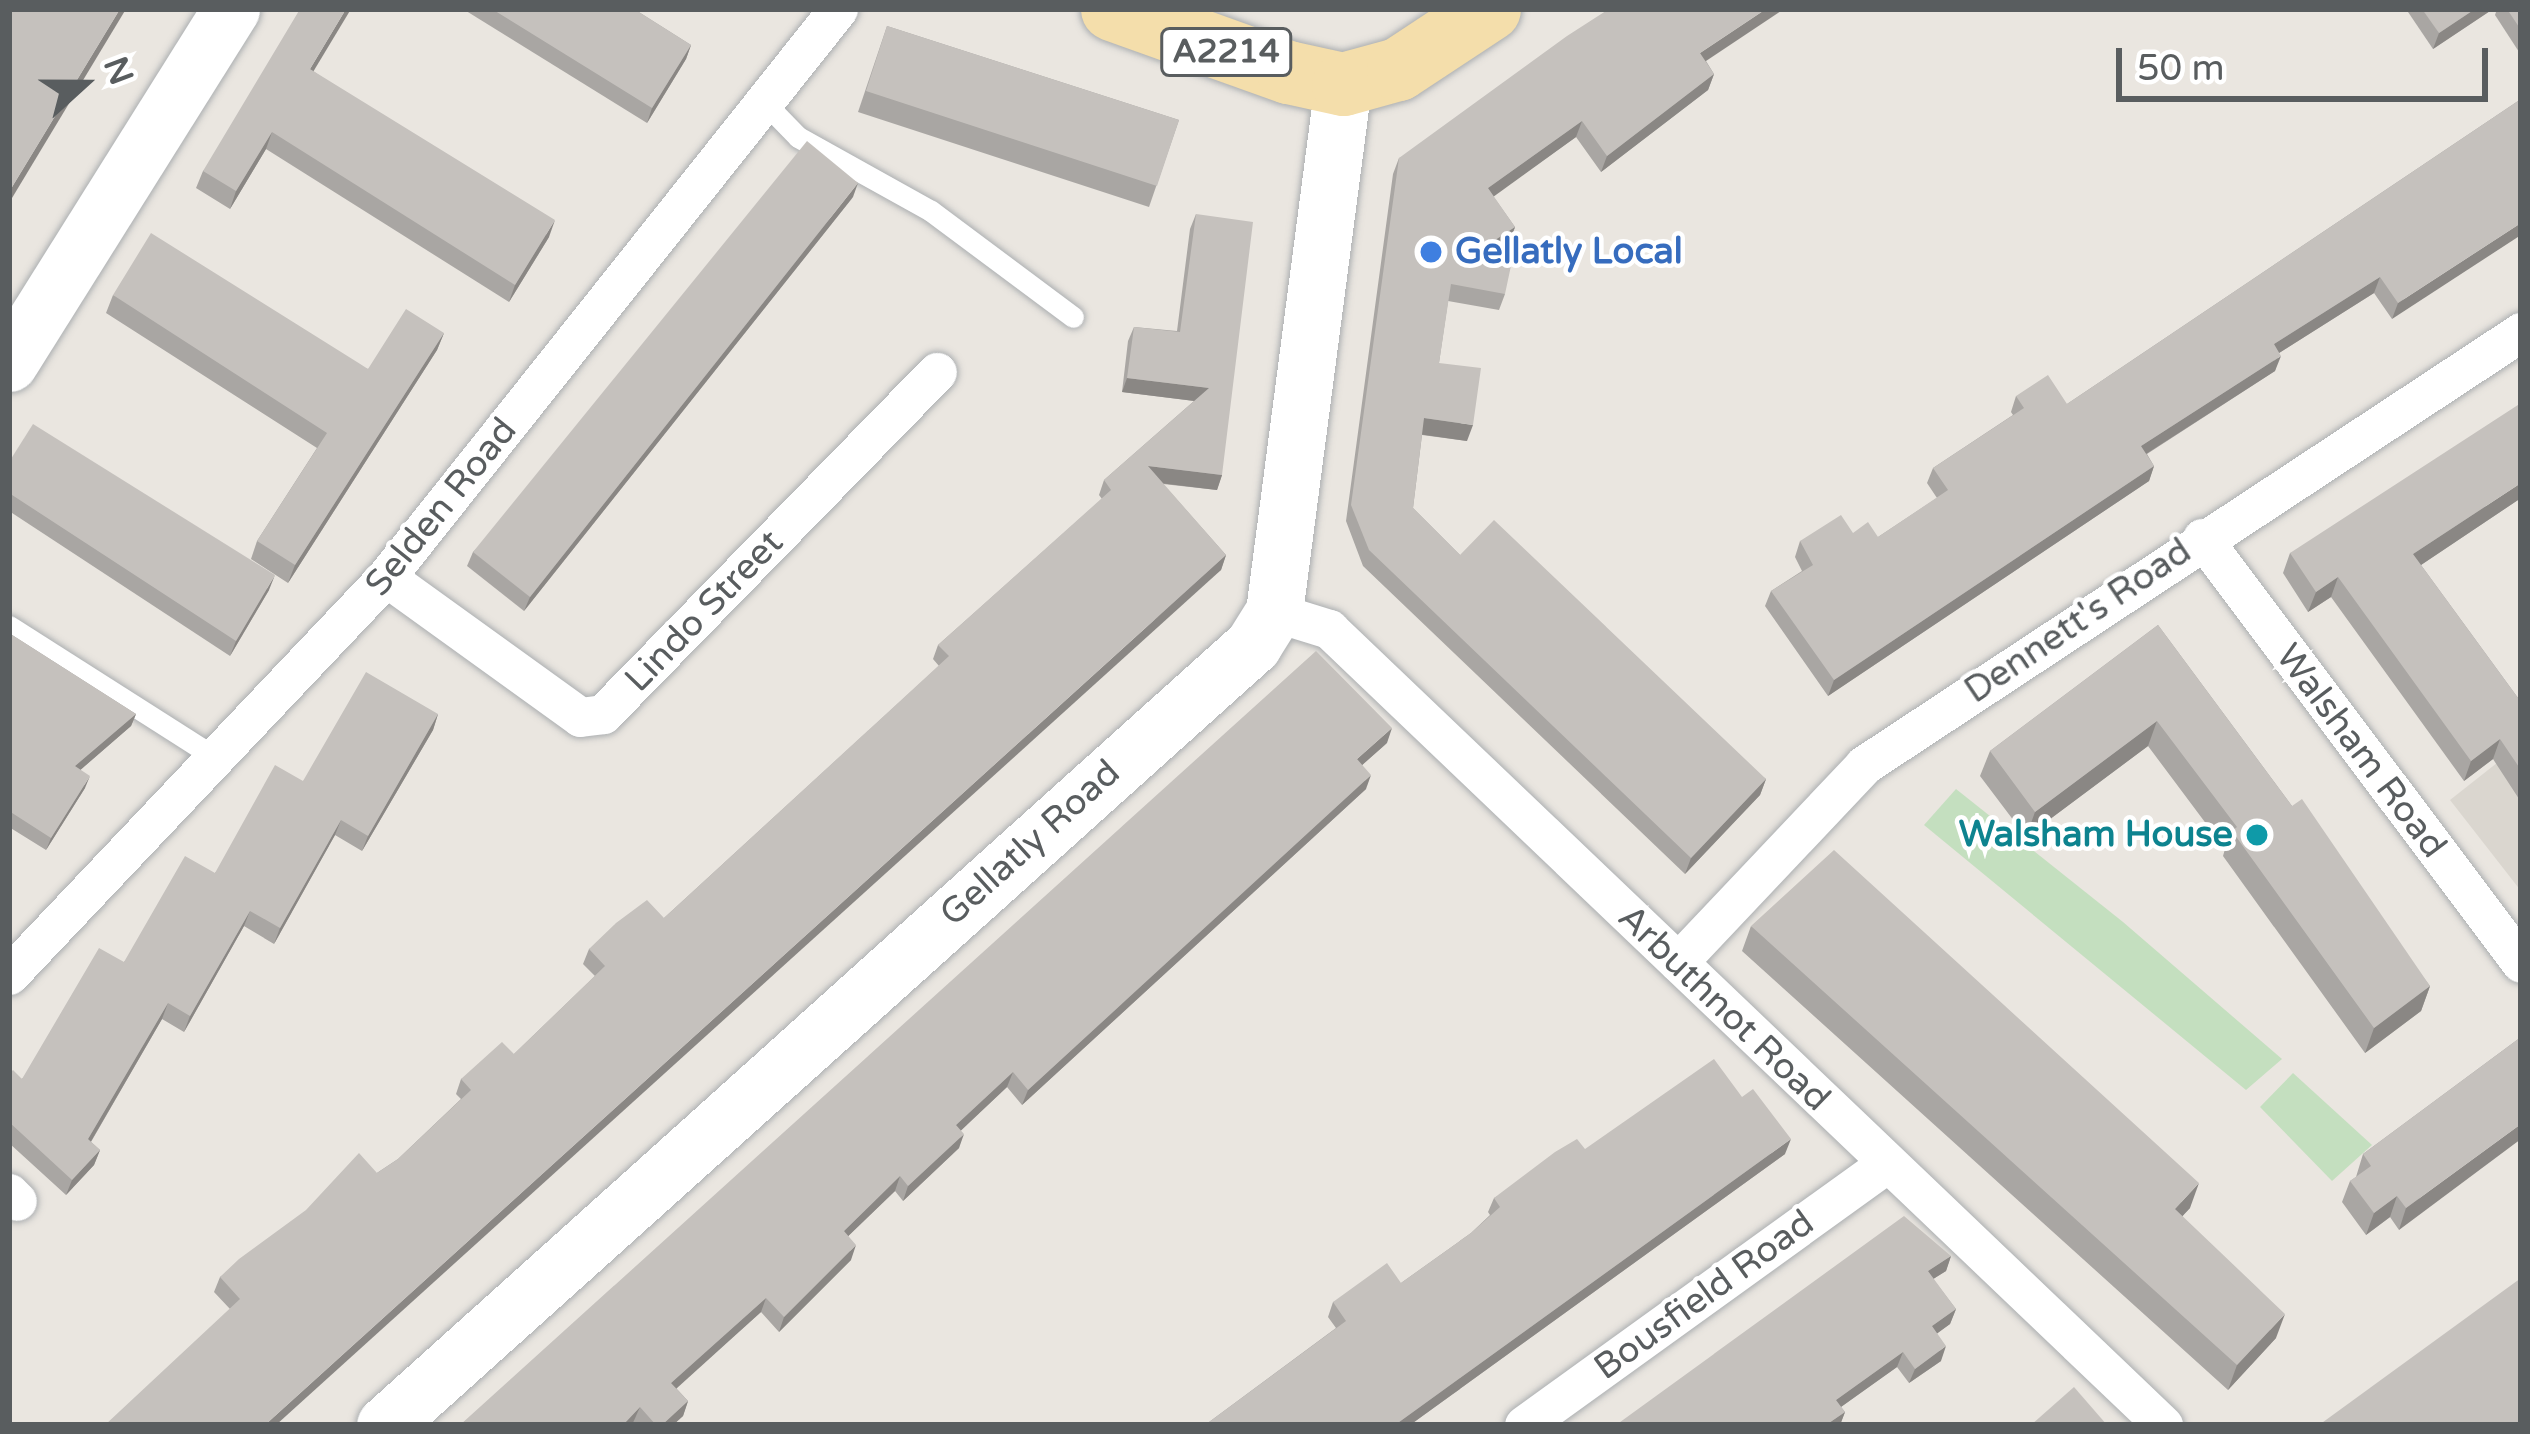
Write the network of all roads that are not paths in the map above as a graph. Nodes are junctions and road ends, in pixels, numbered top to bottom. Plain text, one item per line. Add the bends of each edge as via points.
1 (231, 9) edge
2 (838, 9) edge
3 (1112, 9) edge
4 (1489, 9) edge
5 (1343, 84) junction
6 (762, 100) junction
7 (1073, 317) dead end
8 (2521, 332) edge
9 (9, 363) edge
10 (937, 372) dead end
11 (2202, 538) junction
12 (386, 578) junction
13 (1274, 612) junction
14 (9, 626) edge
15 (218, 759) junction
16 (1678, 962) junction
17 (2521, 963) edge
18 (9, 975) edge
19 (1885, 1165) junction
20 (385, 1425) edge
21 (1524, 1425) edge
22 (2163, 1425) edge

1 - 9 main road
2 - 6 street, Selden Road
3 - 5 main road, A2214 via 1288,73
4 - 5 main road, A2214 via 1398,69
5 - 13 main road
6 - 7 lane via 798,136 931,211
6 - 12 street, Selden Road
8 - 11 street, Dennett's Road
10 - 12 street, Lindo Street via 603,714 580,717
11 - 16 street, Dennett's Road via 1864,765
11 - 17 street, Walsham Road
12 - 15 street, Selden Road
13 - 16 street, Arbuthnot Road via 1329,629
13 - 20 main road, Gellatly Road via 1253,645
14 - 15 lane
15 - 18 street, Selden Road
16 - 19 street, Arbuthnot Road
19 - 21 street, Bousfield Road
19 - 22 street, Arbuthnot Road

